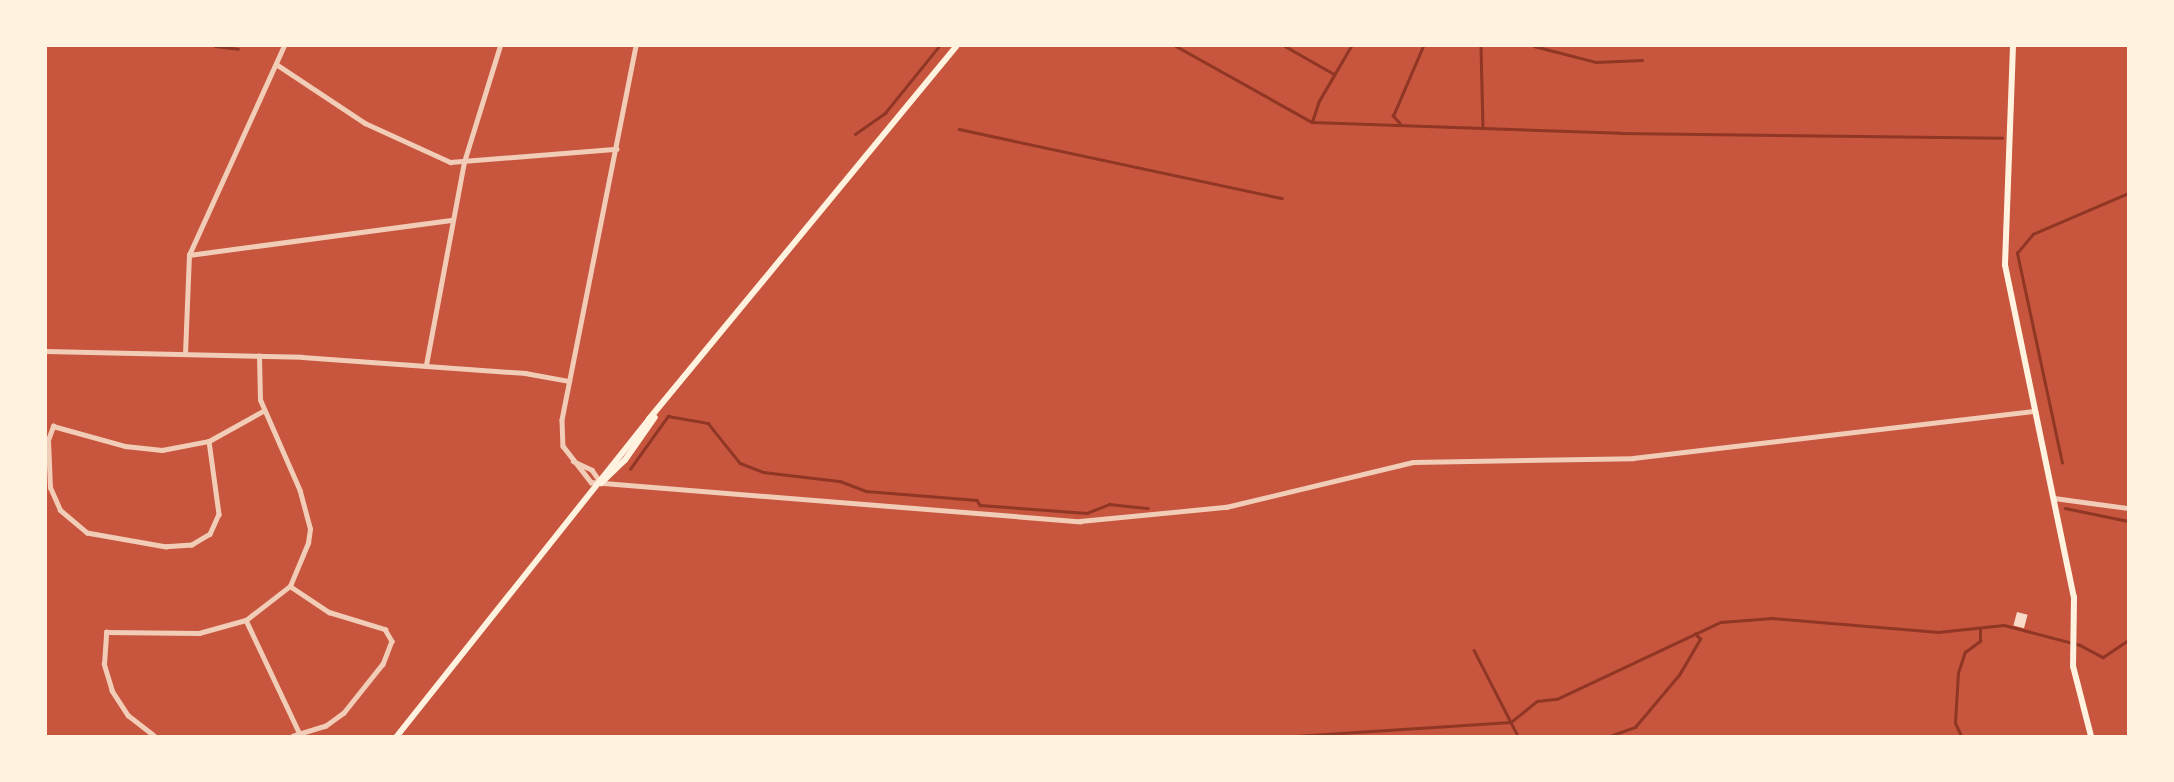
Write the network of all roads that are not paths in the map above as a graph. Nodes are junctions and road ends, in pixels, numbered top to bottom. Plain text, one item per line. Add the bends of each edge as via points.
1 (284, 46) edge
2 (500, 46) edge
3 (636, 46) edge
4 (956, 46) edge
5 (2013, 46) edge
6 (276, 64) junction
7 (616, 149) junction
8 (464, 162) junction
9 (451, 220) junction
10 (189, 255) junction
11 (46, 351) edge
12 (185, 354) junction
13 (259, 356) junction
14 (426, 365) junction
15 (569, 381) junction
16 (263, 411) junction
17 (2035, 411) junction
18 (209, 441) junction
19 (572, 460) junction
20 (47, 476) edge
21 (601, 483) junction
22 (2054, 498) junction
23 (2129, 508) edge
24 (290, 586) junction
25 (246, 620) junction
26 (297, 735) edge
27 (154, 737) edge
28 (397, 737) edge
29 (2091, 737) edge

1 - 6 street
2 - 8 street
3 - 7 street
4 - 21 main road
5 - 17 main road via 2005,265
6 - 8 street via 393,138 436,158
6 - 10 street
7 - 8 street
7 - 15 street
8 - 9 street
9 - 10 street
9 - 14 street
10 - 12 street
11 - 12 street
12 - 13 street
13 - 14 street
13 - 16 street
14 - 15 street
15 - 19 street via 561,437
16 - 18 street
16 - 24 street via 300,491 310,529 302,563
17 - 21 street via 1633,458 1413,462 1226,508 1080,521
17 - 22 main road
18 - 20 street via 145,449 61,426 50,431
18 - 20 street via 219,514 210,534 192,545 166,547 87,533 60,510
19 - 21 street via 592,470
19 - 21 street via 586,478
21 - 28 main road
22 - 23 street
22 - 29 main road via 2074,597 2077,691
24 - 25 street
24 - 26 street via 329,612 385,629 392,640 383,664 350,707 326,726
25 - 26 street
25 - 27 street via 199,633 110,630 102,639 112,691 128,716

